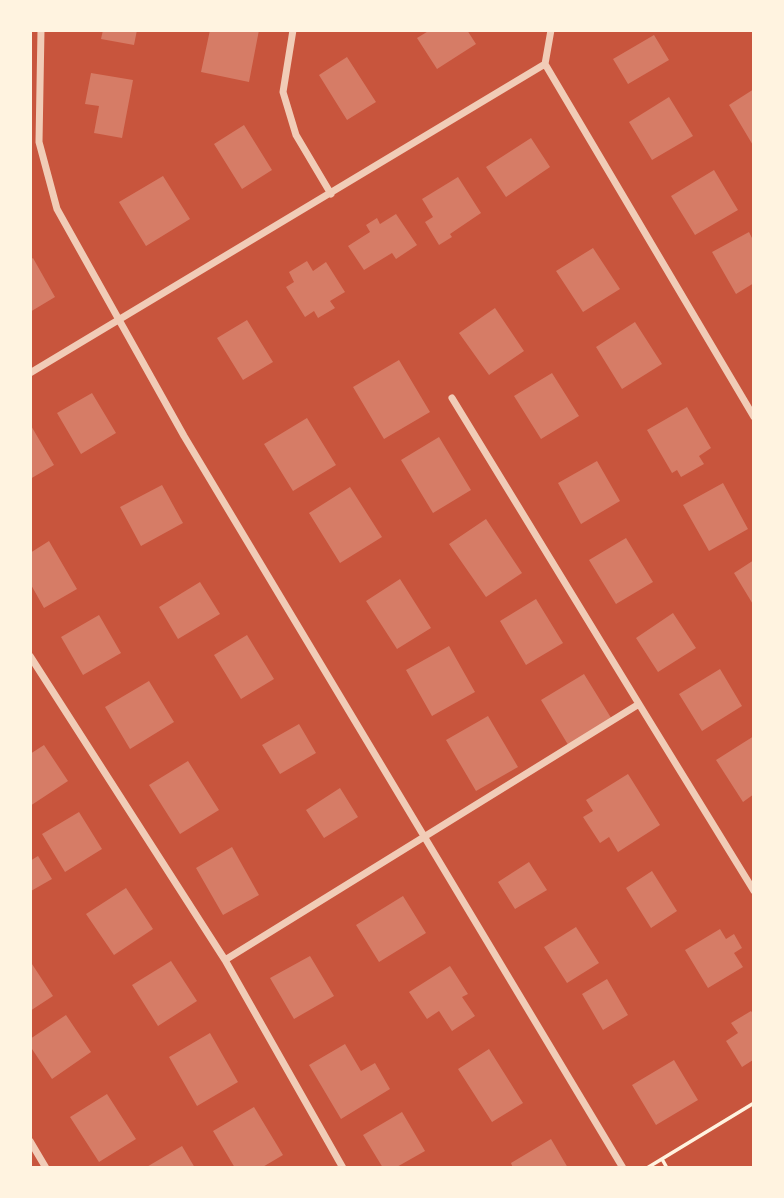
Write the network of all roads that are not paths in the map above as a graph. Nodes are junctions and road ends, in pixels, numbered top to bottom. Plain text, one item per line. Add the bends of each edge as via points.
1 (41, 30) edge
2 (293, 30) edge
3 (551, 30) edge
4 (545, 64) junction
5 (331, 194) junction
6 (118, 320) junction
7 (30, 373) edge
8 (452, 398) dead end
9 (754, 417) edge
10 (30, 656) edge
11 (639, 704) junction
12 (425, 835) junction
13 (754, 891) edge
14 (225, 960) junction
15 (30, 1141) edge
16 (46, 1168) edge
17 (343, 1168) edge
18 (623, 1168) edge

1 - 6 street via 39,142 57,209
2 - 5 street via 283,92 296,135
3 - 4 street
4 - 5 street
4 - 9 street
5 - 6 street
6 - 7 street
6 - 12 street
8 - 11 street
10 - 14 street
11 - 12 street
11 - 13 street
12 - 14 street
12 - 18 street
14 - 17 street
15 - 16 street

